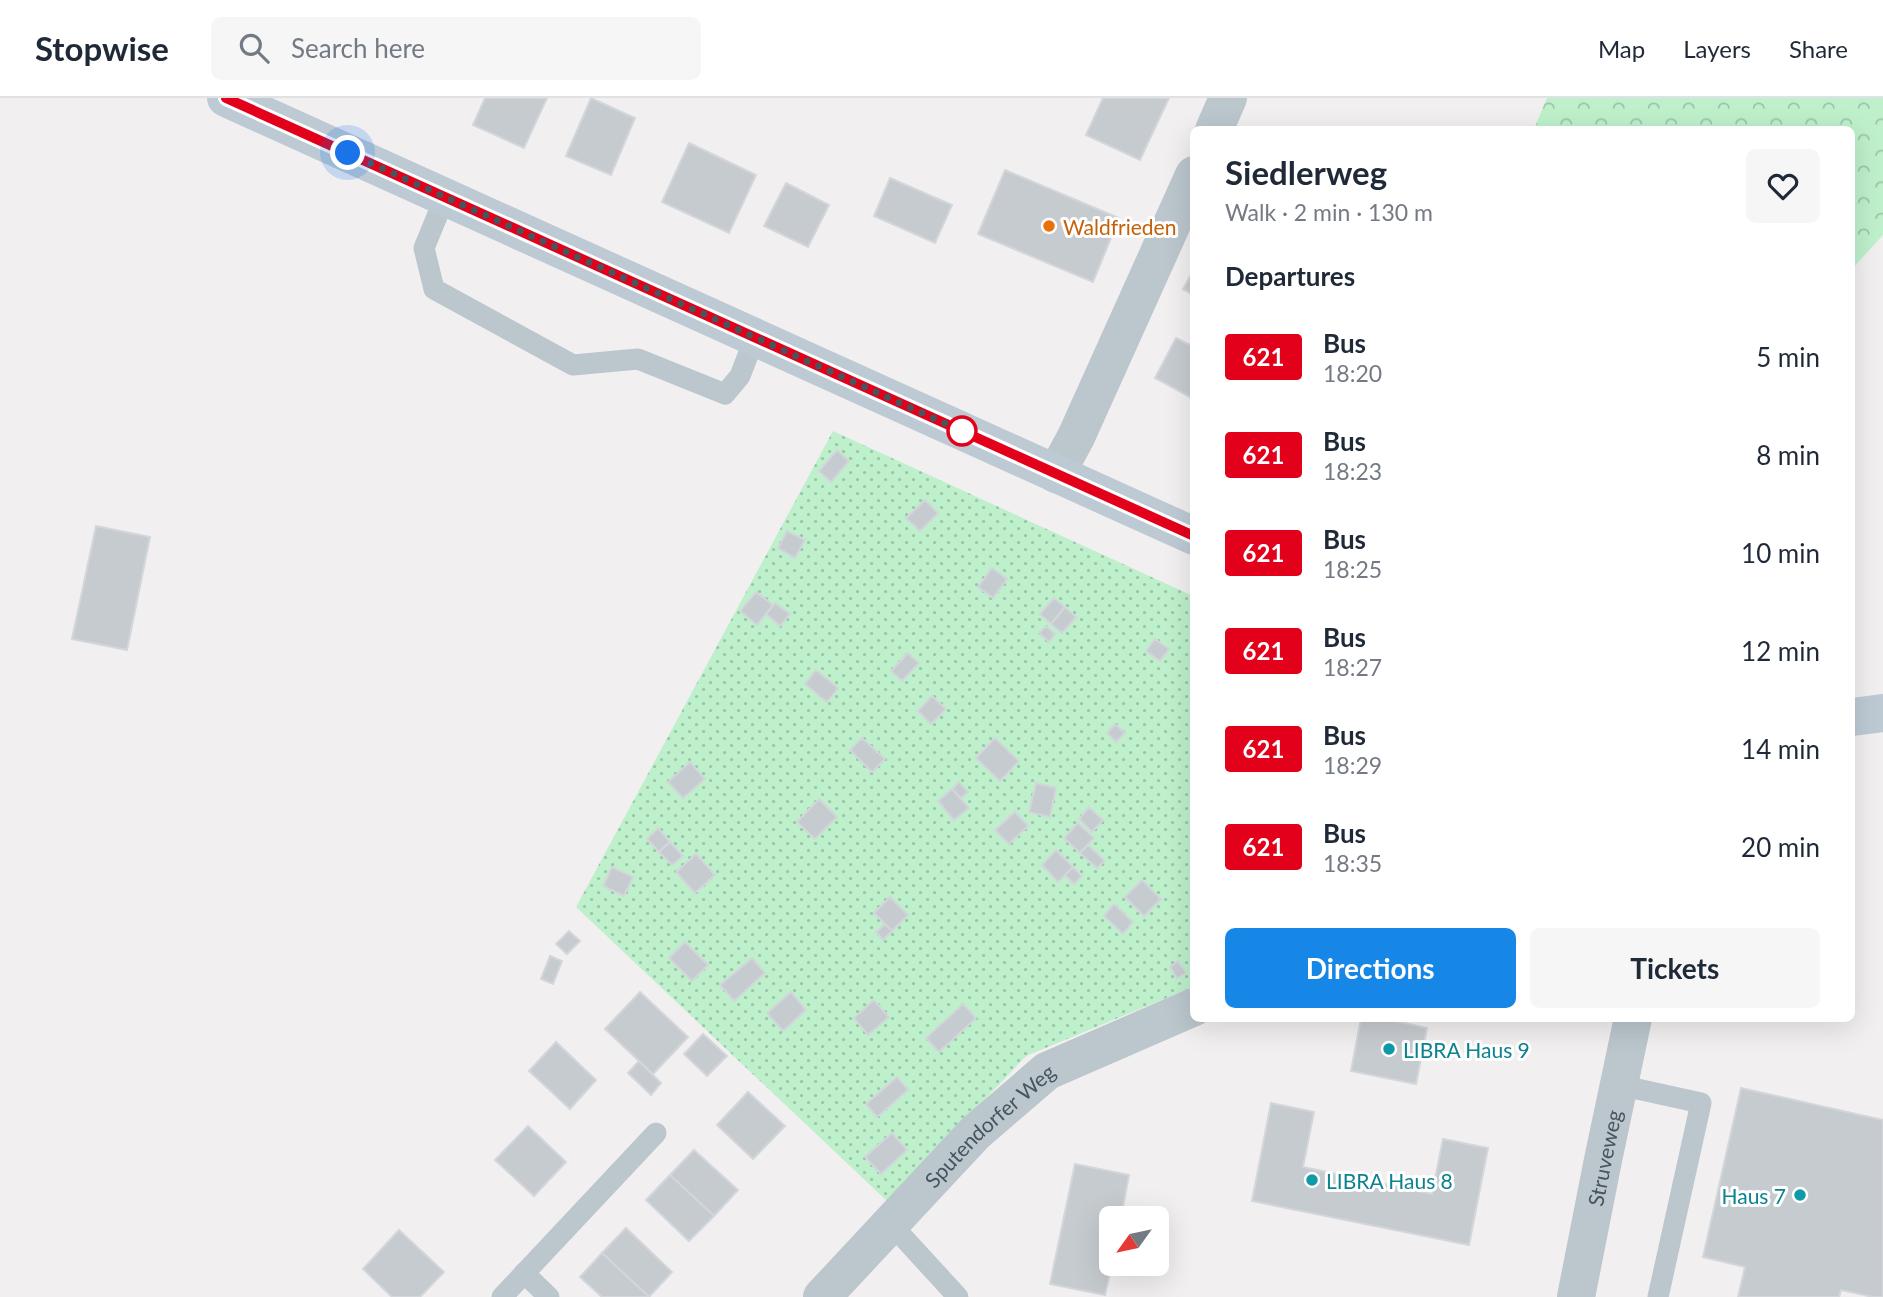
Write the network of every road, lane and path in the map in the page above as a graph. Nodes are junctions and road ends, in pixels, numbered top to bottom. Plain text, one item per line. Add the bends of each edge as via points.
1 (226, 98) edge
2 (1228, 98) edge
3 (1216, 126) edge
4 (1190, 184) edge
5 (445, 197) junction
6 (755, 337) junction
7 (1056, 474) junction
8 (1190, 534) edge
9 (1883, 713) edge
10 (1855, 717) edge
11 (1190, 1009) edge
12 (1632, 1022) edge
13 (1619, 1085) junction
14 (656, 1133) dead end
15 (891, 1224) junction
16 (524, 1273) junction
17 (502, 1297) edge
18 (549, 1297) edge
19 (822, 1297) edge
20 (958, 1297) edge
21 (1576, 1297) edge
22 (1658, 1297) edge

1 - 5 main road
2 - 3 street
4 - 7 street
5 - 6 main road
5 - 6 lane via 424,248 434,289 573,365 638,359 725,394 740,376
6 - 7 main road
7 - 8 main road
9 - 10 main road
11 - 15 street, Sputendorfer Weg via 1047,1071 975,1133
12 - 13 street, Struveweg
13 - 21 street, Struveweg
13 - 22 lane via 1701,1103
14 - 16 lane
15 - 19 street, Sputendorfer Weg
15 - 20 lane
16 - 17 lane
16 - 18 lane

